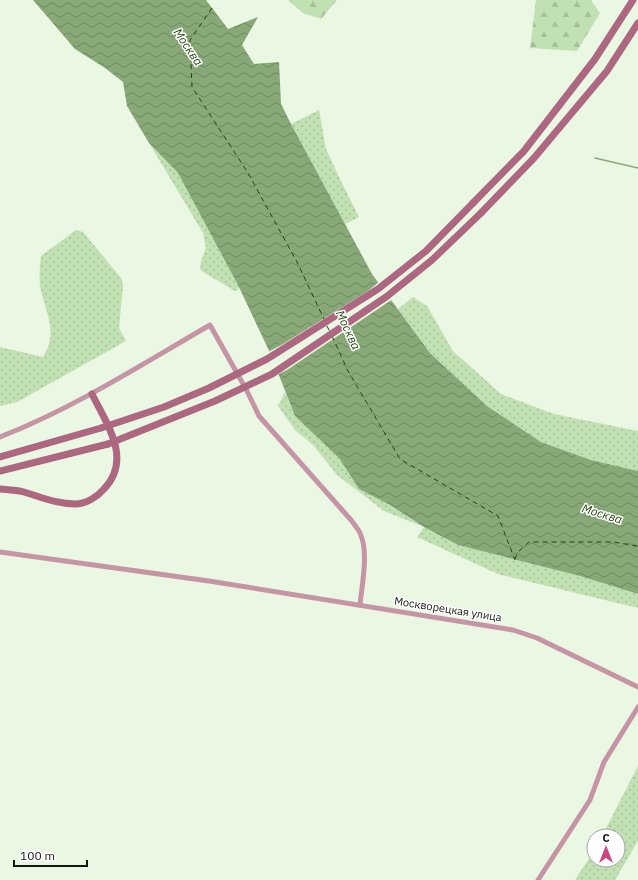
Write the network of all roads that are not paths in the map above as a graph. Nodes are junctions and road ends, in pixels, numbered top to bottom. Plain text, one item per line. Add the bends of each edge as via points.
1 (633, 0) edge
2 (638, 23) edge
3 (92, 394) junction
4 (0, 437) edge
5 (0, 457) edge
6 (0, 471) edge
7 (0, 489) edge
8 (0, 552) edge
9 (360, 605) junction
10 (638, 687) edge
11 (638, 707) edge
12 (538, 880) edge

1 - 5 main road, bridge via 595,59 529,145 426,251 378,290 267,359 208,388 164,407 101,428
2 - 6 main road, bridge via 607,71 534,158 432,260 386,297 272,374 215,401 108,444
3 - 4 street
3 - 7 main road via 113,437 117,455 115,472 102,492 92,499 75,504 52,502 23,491
3 - 9 street via 210,325 259,416 351,520 360,534 364,550 364,571
8 - 9 street, Москворецкая улица
9 - 10 street, Москворецкая улица via 513,630 537,638
11 - 12 street via 604,762 590,800

